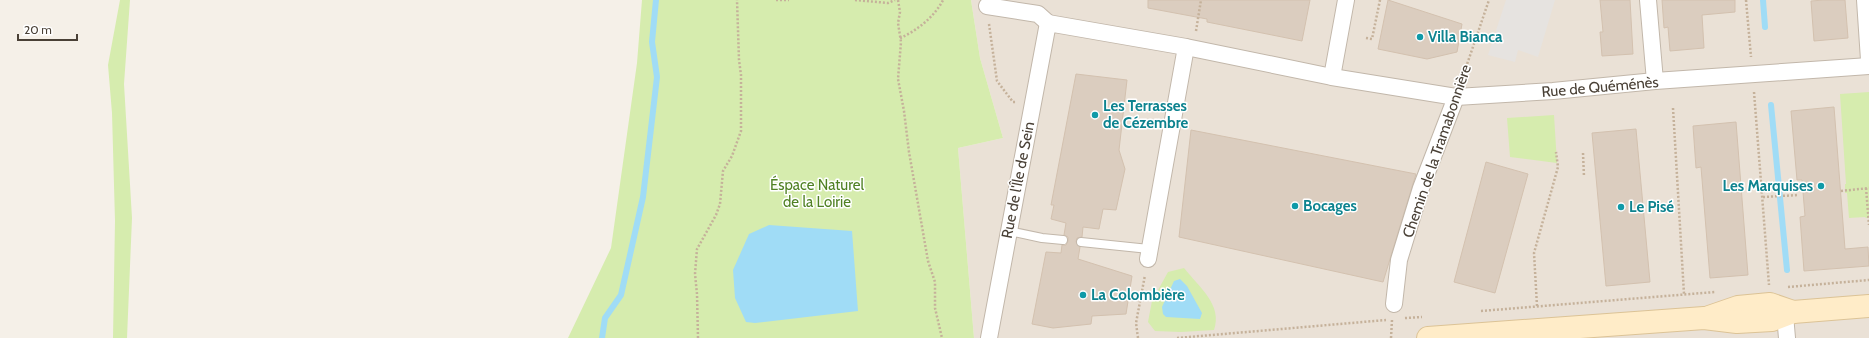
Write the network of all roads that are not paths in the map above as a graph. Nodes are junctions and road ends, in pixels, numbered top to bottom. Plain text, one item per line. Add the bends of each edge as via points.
1 (1346, 0) edge
2 (1648, 0) edge
3 (1865, 0) edge
4 (987, 6) road end
5 (1048, 23) junction
6 (1186, 47) junction
7 (1869, 60) edge
8 (1869, 66) edge
9 (1332, 77) junction
10 (1655, 82) junction
11 (1456, 97) junction
12 (1009, 231) junction
13 (1063, 240) dead end
14 (1081, 242) dead end
15 (1148, 254) joint
16 (1394, 304) dead end
17 (1869, 306) edge
18 (1789, 313) junction
19 (989, 338) edge
20 (1428, 338) edge
21 (1787, 338) edge

1 - 9 street
2 - 10 street
3 - 7 street
4 - 5 street via 1038,14
5 - 6 street
5 - 12 street, Rue de l'Île de Sein
6 - 9 street
6 - 15 street
8 - 10 street, Rue de Quéménès
9 - 11 street, Rue de Quéménès
10 - 11 street, Rue de Quéménès
11 - 16 street, Chemin de la Tramabonnière via 1421,188 1399,260
12 - 13 lane
12 - 19 street, Rue de l'Île de Sein
14 - 15 lane
17 - 18 main road
18 - 20 main road via 1770,304 1738,307 1704,318
18 - 21 street

